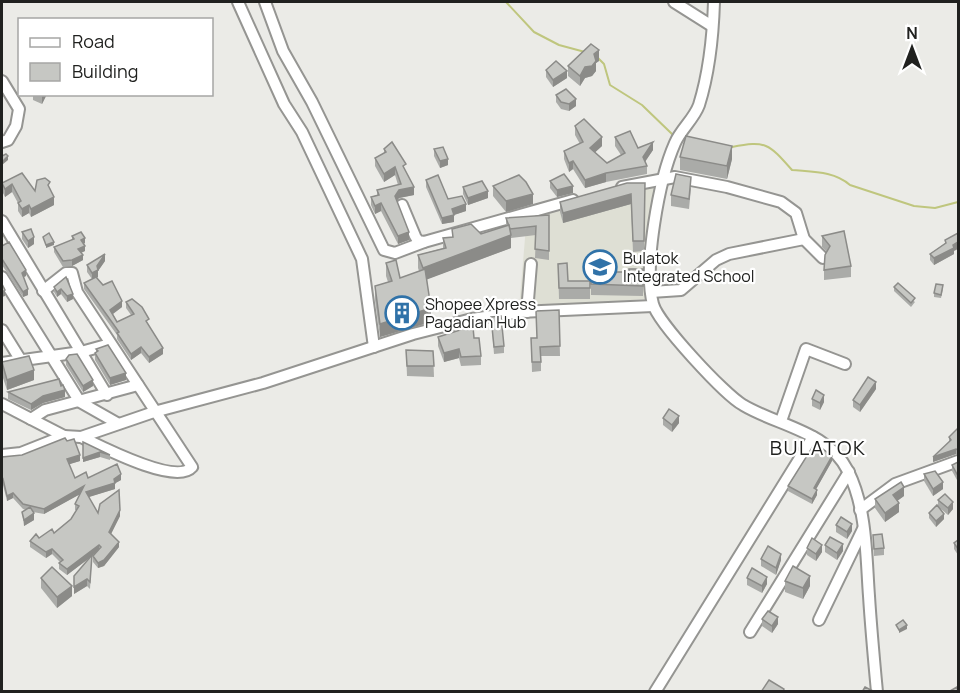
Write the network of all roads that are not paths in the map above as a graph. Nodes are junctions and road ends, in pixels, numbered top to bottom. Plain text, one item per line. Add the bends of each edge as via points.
1 (238, 2) edge
2 (265, 2) edge
3 (674, 2) edge
4 (714, 2) edge
5 (712, 27) junction
6 (2, 81) edge
7 (2, 142) edge
8 (664, 177) junction
9 (616, 188) edge
10 (583, 197) edge
11 (402, 205) dead end
12 (2, 221) edge
13 (804, 239) junction
14 (424, 242) junction
15 (823, 258) edge
16 (531, 264) dead end
17 (2, 277) edge
18 (42, 291) junction
19 (651, 292) junction
20 (653, 306) junction
21 (526, 312) junction
22 (2, 330) edge
23 (110, 344) junction
24 (374, 347) junction
25 (81, 352) junction
26 (52, 357) junction
27 (20, 359) junction
28 (2, 363) edge
29 (844, 364) dead end
30 (138, 385) junction
31 (107, 395) junction
32 (80, 402) junction
33 (2, 404) edge
34 (154, 412) junction
35 (31, 419) junction
36 (781, 421) junction
37 (117, 423) junction
38 (64, 436) junction
39 (81, 437) junction
40 (813, 437) junction
41 (2, 455) edge
42 (958, 461) edge
43 (849, 472) junction
44 (860, 510) junction
45 (864, 528) junction
46 (819, 620) dead end
47 (750, 632) dead end
48 (655, 692) edge
49 (877, 692) edge

1 - 24 street via 362,259
2 - 14 street via 283,51 384,250 395,254
3 - 5 street
4 - 5 street
5 - 8 street via 698,106 675,141
6 - 7 street via 19,109 16,126 8,140
8 - 9 street
8 - 13 street via 728,187 781,202 796,213
8 - 19 street via 653,242
10 - 14 street
11 - 14 street via 415,236
12 - 18 street
13 - 15 street
13 - 19 street via 729,254 681,290
16 - 21 street
17 - 26 street
18 - 23 street via 66,273 72,273 77,292
18 - 25 street
19 - 20 street
20 - 21 street
20 - 36 street via 731,397
21 - 24 street via 472,319
22 - 27 street
23 - 25 street
23 - 30 street
24 - 34 street via 263,383
25 - 26 street
25 - 31 street
26 - 27 street
26 - 32 street
27 - 28 street
29 - 36 street via 806,349
30 - 31 street
30 - 34 street
31 - 32 street
32 - 35 street via 45,410
32 - 37 street
33 - 35 street
34 - 37 street
34 - 39 street via 188,458 192,467 189,471 149,466
35 - 38 street
36 - 40 street
37 - 39 street
38 - 39 street
38 - 41 street via 21,453
40 - 43 street via 838,455
40 - 48 street
42 - 44 street via 895,484
43 - 44 street
43 - 47 street
44 - 45 street
45 - 46 street
45 - 49 street

